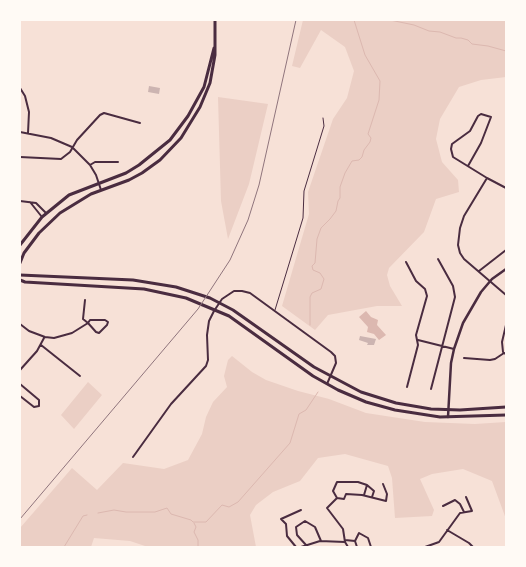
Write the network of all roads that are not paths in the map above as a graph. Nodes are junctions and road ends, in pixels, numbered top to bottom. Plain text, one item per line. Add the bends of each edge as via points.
1 (215, 20) edge
2 (210, 74) junction
3 (20, 88) edge
4 (323, 118) dead end
5 (140, 123) dead end
6 (20, 132) edge
7 (28, 133) junction
8 (72, 147) junction
9 (20, 157) edge
10 (118, 162) dead end
11 (90, 165) junction
12 (468, 166) junction
13 (487, 178) junction
14 (99, 183) junction
15 (506, 188) edge
16 (101, 190) junction
17 (20, 201) edge
18 (30, 202) junction
19 (46, 213) junction
20 (42, 217) junction
21 (20, 246) edge
22 (506, 250) edge
23 (438, 259) dead end
24 (406, 262) dead end
25 (20, 263) edge
26 (506, 269) edge
27 (479, 271) junction
28 (20, 275) edge
29 (20, 280) edge
30 (490, 281) junction
31 (506, 295) edge
32 (85, 300) dead end
33 (274, 311) junction
34 (88, 323) junction
35 (20, 324) edge
36 (506, 325) edge
37 (45, 337) junction
38 (418, 340) junction
39 (41, 345) junction
40 (441, 346) junction
41 (454, 349) junction
42 (505, 353) edge
43 (464, 358) dead end
44 (20, 370) edge
45 (80, 376) dead end
46 (331, 377) junction
47 (20, 384) edge
48 (327, 384) junction
49 (407, 387) dead end
50 (431, 389) dead end
51 (20, 396) edge
52 (506, 408) edge
53 (448, 410) junction
54 (506, 415) edge
55 (448, 418) junction
56 (133, 457) dead end
57 (383, 484) dead end
58 (367, 485) junction
59 (364, 495) junction
60 (372, 497) junction
61 (466, 497) dead end
62 (337, 498) junction
63 (443, 506) dead end
64 (302, 510) dead end
65 (464, 512) junction
66 (447, 530) junction
67 (321, 541) junction
68 (345, 541) junction
69 (356, 541) junction
70 (306, 545) junction
71 (296, 547) edge
72 (301, 547) edge
73 (348, 547) edge
74 (357, 547) edge
75 (371, 547) edge
76 (425, 547) edge
77 (473, 547) edge

1 - 2 main road
2 - 14 main road via 188,116 170,140 139,165
2 - 16 main road via 200,107 175,146 142,173
3 - 7 street via 29,112
4 - 33 lane via 324,126 304,191 303,218
5 - 8 street via 100,115
6 - 7 street
7 - 8 street
8 - 9 street via 61,159
8 - 11 street
10 - 11 street
11 - 14 street
12 - 12 street via 491,118 481,114 470,131 452,144 453,157
12 - 13 street
13 - 15 street
13 - 27 street via 464,216 459,235 460,252
14 - 16 street
14 - 19 main road via 69,195
16 - 25 main road via 73,204 49,222
17 - 18 street
18 - 19 street via 36,203
18 - 20 street
19 - 20 main road
20 - 21 main road
22 - 27 street
23 - 40 street via 453,286 455,297
24 - 38 street via 427,296 416,335
26 - 30 street
27 - 30 street
28 - 46 main road via 141,281 191,291 234,310
29 - 48 main road via 144,289 186,298 229,316
30 - 31 street
30 - 41 street via 470,308
32 - 34 street via 83,319
33 - 46 street via 336,356
33 - 56 street via 250,293 242,291 231,292 222,299 208,326 206,366 171,404
34 - 34 street via 99,333 108,322 90,320
34 - 37 street via 63,336
35 - 37 street
36 - 42 street via 502,342
37 - 39 street
38 - 40 street
38 - 49 street
39 - 44 street
39 - 45 street
40 - 41 street
40 - 50 street
41 - 53 street
42 - 43 street via 490,360
46 - 48 street
46 - 53 main road via 389,401
47 - 51 street via 39,400 39,406 34,407
48 - 55 main road via 359,399 395,410
52 - 53 main road
53 - 55 street
54 - 55 main road
57 - 60 street via 386,501
58 - 59 street
58 - 60 street via 374,491
58 - 62 street via 337,482 333,492
59 - 60 street
59 - 62 street via 346,494 344,498
61 - 65 street via 472,511
62 - 68 street via 327,508 343,529
63 - 65 street via 455,500
64 - 71 street via 281,519 286,524 287,536
65 - 66 street
66 - 76 street via 439,542
66 - 77 street
67 - 68 street
67 - 70 street
67 - 70 street via 315,527 305,521 296,527 297,535
68 - 69 street
68 - 73 street
69 - 74 street
69 - 75 street via 359,533 368,538
70 - 72 street

